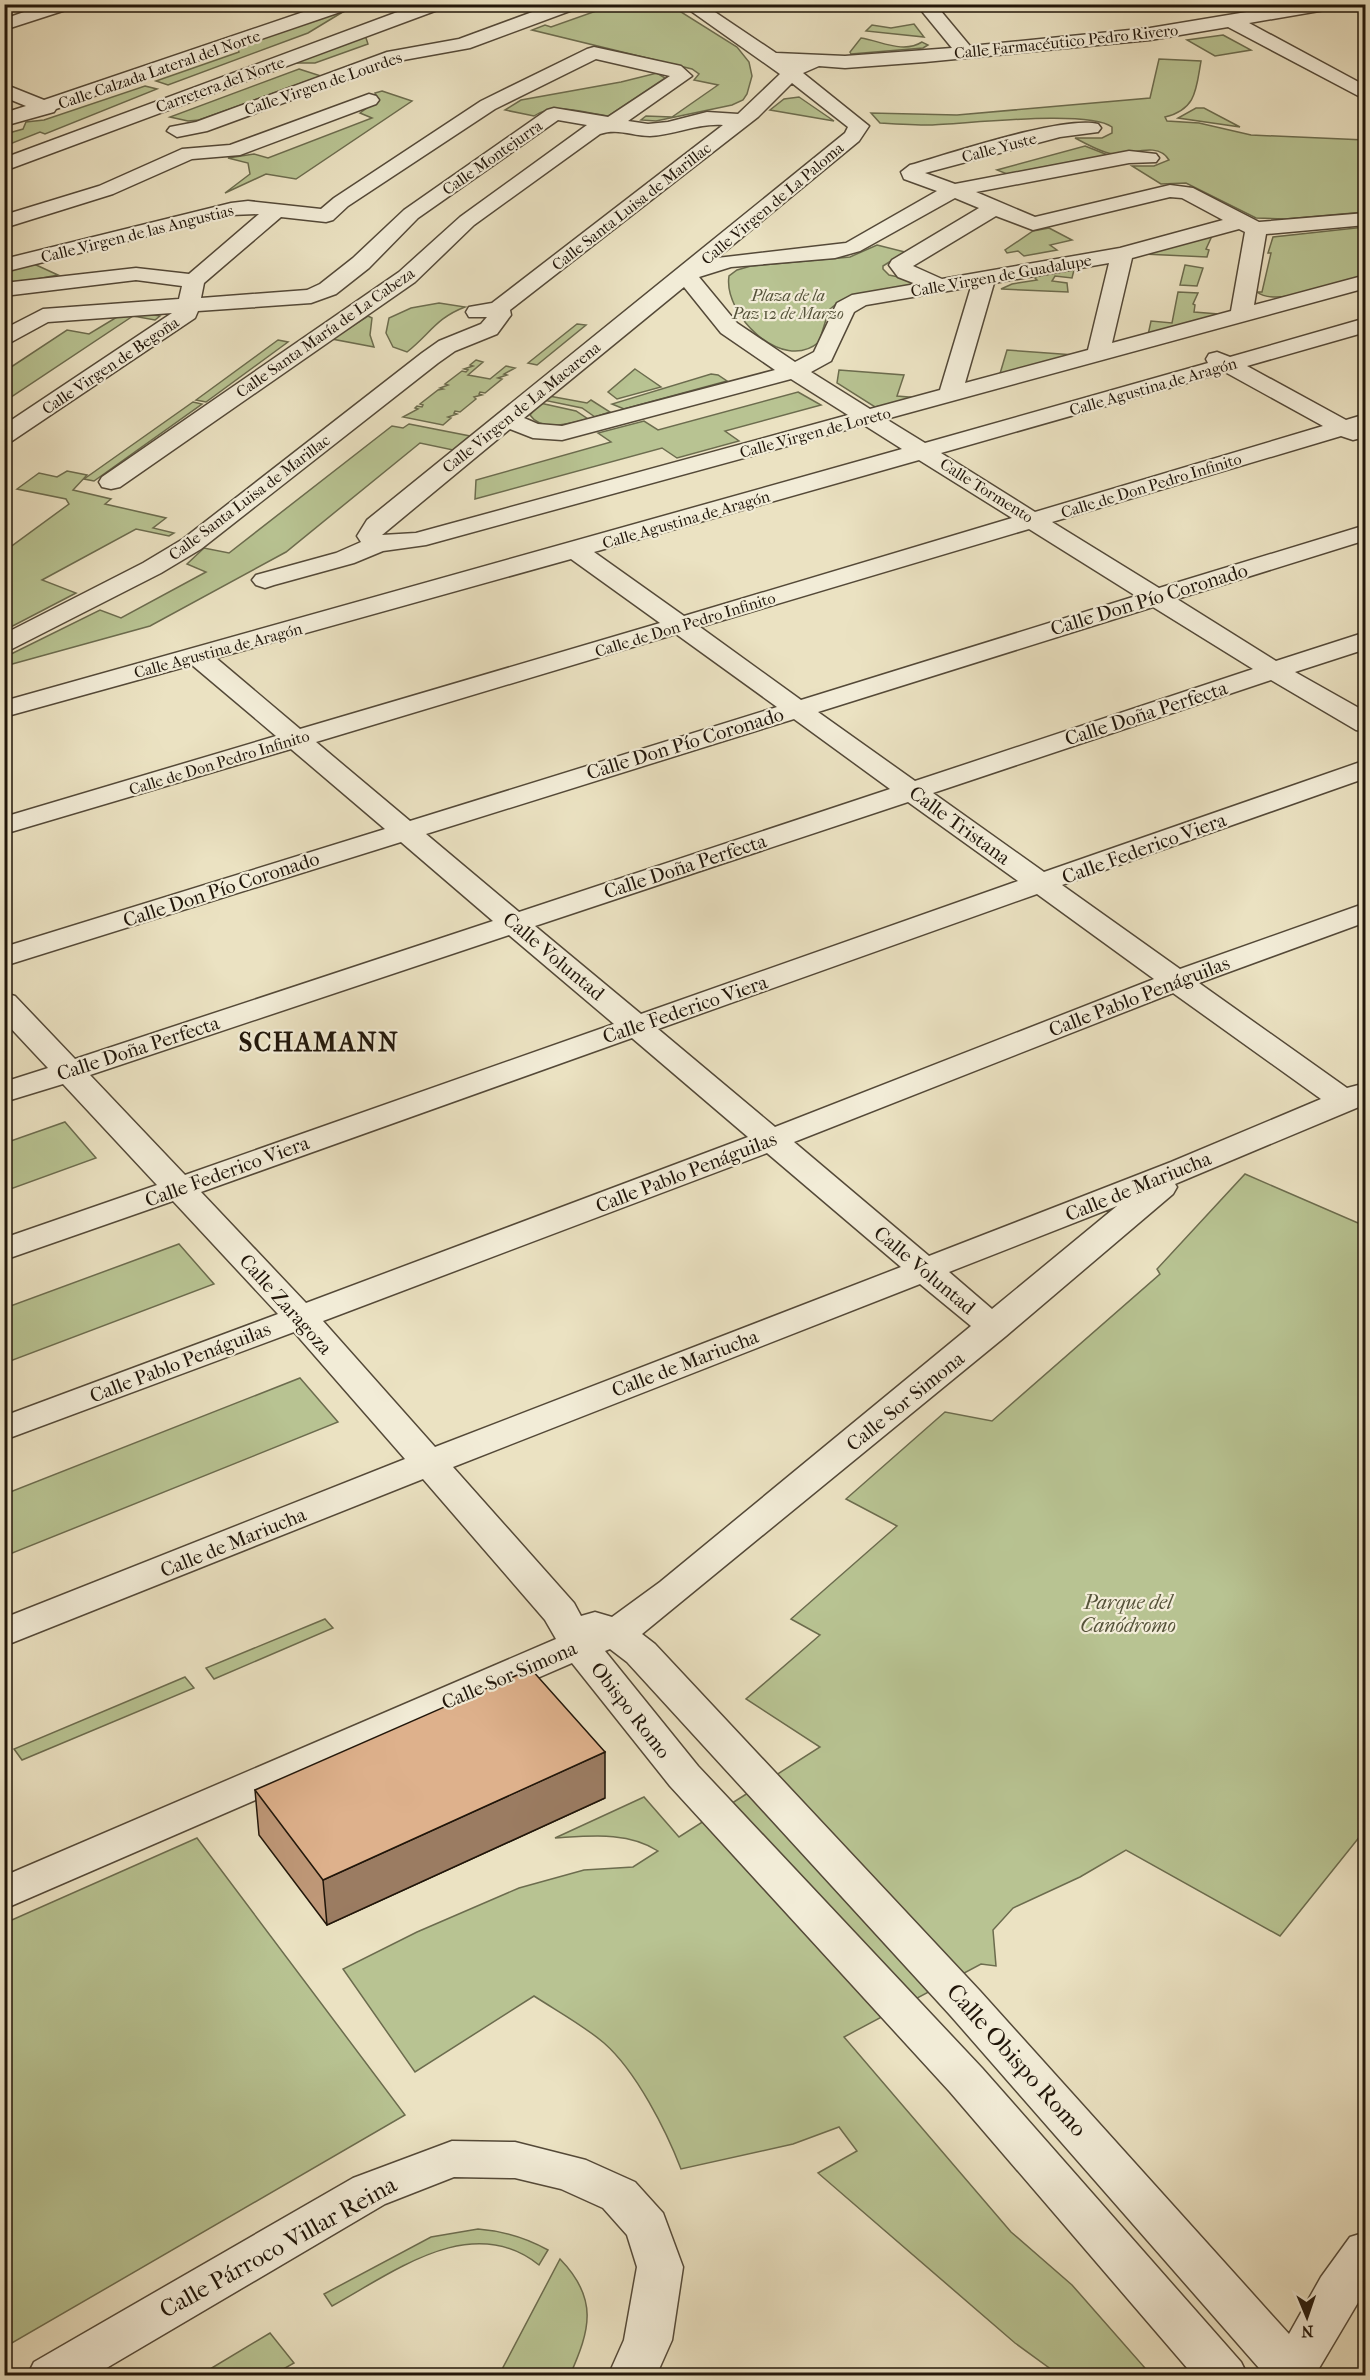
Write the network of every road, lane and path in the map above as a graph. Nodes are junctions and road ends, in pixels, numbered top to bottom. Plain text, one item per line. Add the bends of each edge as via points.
1 (66, 4) edge
2 (346, 4) edge
3 (437, 4) edge
4 (572, 4) edge
5 (690, 4) edge
6 (925, 4) edge
7 (1331, 4) edge
8 (373, 7) dead end
9 (1231, 21) junction
10 (4, 25) edge
11 (753, 46) junction
12 (965, 52) junction
13 (772, 58) junction
14 (872, 61) junction
15 (845, 62) junction
16 (1365, 74) edge
17 (683, 76) joint
18 (1338, 78) junction
19 (803, 83) junction
20 (4, 90) edge
21 (1365, 94) edge
22 (369, 100) dead end
23 (761, 103) junction
24 (47, 108) junction
25 (140, 114) junction
26 (4, 120) edge
27 (741, 120) junction
28 (612, 123) junction
29 (1090, 128) dead end
30 (177, 131) junction
31 (189, 153) junction
32 (4, 154) edge
33 (1149, 158) dead end
34 (4, 165) edge
35 (4, 179) edge
36 (954, 190) junction
37 (994, 208) junction
38 (277, 210) junction
39 (1365, 219) edge
40 (4, 222) edge
41 (1248, 225) junction
42 (1122, 254) junction
43 (4, 266) edge
44 (686, 275) junction
45 (984, 279) junction
46 (194, 281) junction
47 (1365, 281) edge
48 (942, 287) junction
49 (4, 290) edge
50 (311, 296) junction
51 (189, 303) junction
52 (1241, 316) junction
53 (1365, 325) edge
54 (1171, 335) junction
55 (4, 339) edge
56 (314, 339) junction
57 (1098, 355) junction
58 (1228, 364) junction
59 (796, 371) junction
60 (950, 396) junction
61 (869, 417) junction
62 (506, 418) junction
63 (1354, 424) edge
64 (4, 436) edge
65 (1365, 439) edge
66 (924, 451) junction
67 (111, 482) dead end
68 (1035, 520) junction
69 (1365, 532) edge
70 (378, 544) junction
71 (575, 550) junction
72 (266, 580) dead end
73 (1156, 597) junction
74 (680, 625) junction
75 (1365, 640) edge
76 (4, 645) edge
77 (197, 656) junction
78 (1274, 670) junction
79 (797, 708) junction
80 (4, 709) edge
81 (1365, 724) edge
82 (297, 739) junction
83 (1365, 768) edge
84 (913, 791) junction
85 (4, 826) edge
86 (406, 831) junction
87 (1042, 885) junction
88 (1365, 912) edge
89 (515, 923) junction
90 (4, 957) edge
91 (1179, 980) junction
92 (4, 1002) edge
93 (637, 1026) junction
94 (69, 1071) junction
95 (4, 1093) edge
96 (1355, 1096) edge
97 (771, 1140) junction
98 (1183, 1168) junction
99 (180, 1188) junction
100 (1024, 1231) junction
101 (4, 1250) edge
102 (1065, 1268) junction
103 (925, 1270) junction
104 (299, 1316) junction
105 (994, 1328) junction
106 (4, 1428) edge
107 (429, 1463) junction
108 (585, 1630) junction
109 (4, 1634) edge
110 (729, 1751) joint
111 (6, 1892) edge
112 (1365, 2251) edge
113 (1293, 2374) edge
114 (51, 2376) edge
115 (632, 2376) edge
116 (1224, 2376) edge

1 - 10 street
2 - 24 street, Calle Calzada Lateral del Norte
3 - 25 street, Carretera del Norte
4 - 30 street, Calle Virgen de Lourdes via 464,44 394,56 200,127
5 - 11 street
6 - 12 street
7 - 9 street, Calle Farmacéutico Pedro Rivero
8 - 32 street, Carretera del Norte via 303,41
9 - 12 street, Calle Farmacéutico Pedro Rivero via 1150,34
9 - 18 street
11 - 13 street
11 - 23 street via 768,79
12 - 14 street, Calle Farmacéutico Pedro Rivero
13 - 15 street, Calle Farmacéutico Pedro Rivero
13 - 19 street
14 - 15 street, Calle Farmacéutico Pedro Rivero
14 - 19 street, Calle Farmacéutico Pedro Rivero via 834,69
15 - 19 street, Calle Farmacéutico Pedro Rivero via 799,66
16 - 18 street
17 - 28 street, Calle Santa María de La Cabeza
17 - 38 street, Calle Virgen de las Angustias via 674,70 594,53 488,105 341,202 326,216
18 - 21 street
19 - 23 street, Calle Santa Luisa de Marillac
19 - 23 street, Calle Santa Luisa de Marillac
19 - 44 street, Calle Virgen de La Paloma via 859,126 852,137
20 - 24 street
22 - 31 street via 233,151
23 - 27 street, Calle Santa Luisa de Marillac
24 - 26 street, Calle Calzada Lateral del Norte
25 - 30 street via 168,123
25 - 34 street, Carretera del Norte
25 - 35 street via 133,125 97,143
27 - 28 street, Calle Montejurra via 707,118 658,130
27 - 76 street, Calle Santa Luisa de Marillac via 499,308 500,315 489,329 447,346 192,544
28 - 50 street, Calle Montejurra via 554,114 411,214 361,263 328,289
28 - 56 street, Calle Santa María de La Cabeza via 583,136 467,220 408,277
29 - 36 street, Calle Yuste via 1059,131 917,169 911,175
30 - 31 street
31 - 40 street via 106,190
33 - 36 street via 1118,159
36 - 37 street
36 - 44 street via 853,247 719,262
37 - 41 street via 1023,221 1046,222 1181,190
37 - 48 street via 900,265 906,272
38 - 43 street, Calle Virgen de las Angustias via 221,210
38 - 46 street
39 - 41 street, Calle Virgen de Guadalupe
41 - 42 street, Calle Virgen de Guadalupe
41 - 52 street
42 - 45 street, Calle Virgen de Guadalupe
42 - 57 street
44 - 59 street, Calle Tormento via 729,328
44 - 62 street, Calle Virgen de La Macarena
45 - 48 street, Calle Virgen de Guadalupe
45 - 60 street
46 - 49 street via 136,274
46 - 51 street, Calle Virgen de Begoña
47 - 52 street, Calle Virgen de Loreto
48 - 59 street, Calle Virgen de Guadalupe via 860,300 845,308 823,356
50 - 51 street, Calle Montejurra
50 - 56 street
51 - 55 street, Calle Montejurra via 43,316
51 - 64 street, Calle Virgen de Begoña via 187,313
52 - 54 street, Calle Virgen de Loreto
53 - 58 street, Calle Agustina de Aragón
54 - 57 street, Calle Virgen de Loreto
54 - 58 street
56 - 67 street, Calle Santa María de La Cabeza
57 - 60 street, Calle Virgen de Loreto
58 - 63 street
58 - 66 street, Calle Agustina de Aragón
59 - 61 street, Calle Tormento
59 - 62 street, Calle Virgen de Guadalupe via 562,433 533,431
60 - 61 street, Calle Virgen de Loreto
61 - 66 street, Calle Tormento
61 - 70 street, Calle Virgen de Loreto via 417,540
62 - 70 street, Calle Virgen de La Macarena via 376,525 369,536
63 - 65 street
63 - 68 street, Calle de Don Pedro Infinito
66 - 68 street, Calle Tormento
66 - 71 street, Calle Agustina de Aragón
68 - 73 street, Calle Tormento
68 - 74 street, Calle de Don Pedro Infinito
69 - 73 street, Calle Don Pío Coronado
70 - 72 street, Calle Virgen de Loreto via 345,558
71 - 74 street, Calle Tristana
71 - 77 street, Calle Agustina de Aragón
73 - 78 street, Calle Tormento
73 - 79 street, Calle Don Pío Coronado
74 - 79 street, Calle Tristana
74 - 82 street, Calle de Don Pedro Infinito
75 - 78 street, Calle Doña Perfecta
77 - 80 street, Calle Agustina de Aragón
77 - 82 street, Calle Voluntad
78 - 81 street, Calle Tormento
78 - 84 street, Calle Doña Perfecta
79 - 84 street, Calle Tristana
79 - 86 street, Calle Don Pío Coronado
82 - 85 street, Calle de Don Pedro Infinito
82 - 86 street, Calle Voluntad
83 - 87 street, Calle Federico Viera
84 - 87 street, Calle Tristana
84 - 89 street, Calle Doña Perfecta
86 - 89 street, Calle Voluntad
86 - 90 street, Calle Don Pío Coronado
87 - 91 street, Calle Tristana
87 - 93 street, Calle Federico Viera
88 - 91 street, Calle Pablo Penáguilas
89 - 93 street, Calle Voluntad
89 - 94 street, Calle Doña Perfecta
91 - 96 street, Calle Tristana
91 - 97 street, Calle Pablo Penáguilas
92 - 94 street, Calle Zaragoza
93 - 97 street, Calle Voluntad
93 - 99 street, Calle Federico Viera
94 - 95 street, Calle Doña Perfecta
94 - 99 street, Calle Zaragoza
96 - 98 street, Calle de Mariucha
97 - 103 street, Calle Voluntad
97 - 104 street, Calle Pablo Penáguilas
98 - 100 street, Calle de Mariucha
98 - 102 street, Calle Sor Simona
99 - 101 street, Calle Federico Viera
99 - 104 street, Calle Zaragoza
100 - 102 street via 1052,1239 1062,1248
100 - 103 street, Calle de Mariucha
102 - 105 street, Calle Sor Simona
103 - 105 street, Calle Voluntad
103 - 107 street, Calle de Mariucha
104 - 106 street, Calle Pablo Penáguilas
104 - 107 street, Calle Zaragoza
105 - 108 street, Calle Sor Simona via 673,1591
107 - 108 street, Calle Zaragoza
107 - 109 street, Calle de Mariucha
108 - 110 street, Obispo Romo via 641,1653
108 - 111 street, Calle Sor Simona
108 - 116 street, Obispo Romo via 684,1776 919,2028
110 - 113 street, Calle Obispo Romo via 965,2002
112 - 113 street via 1338,2291
114 - 115 street, Calle Párroco Villar Reina via 369,2191 452,2159 515,2160 570,2173 619,2195 647,2226 660,2267 648,2340

